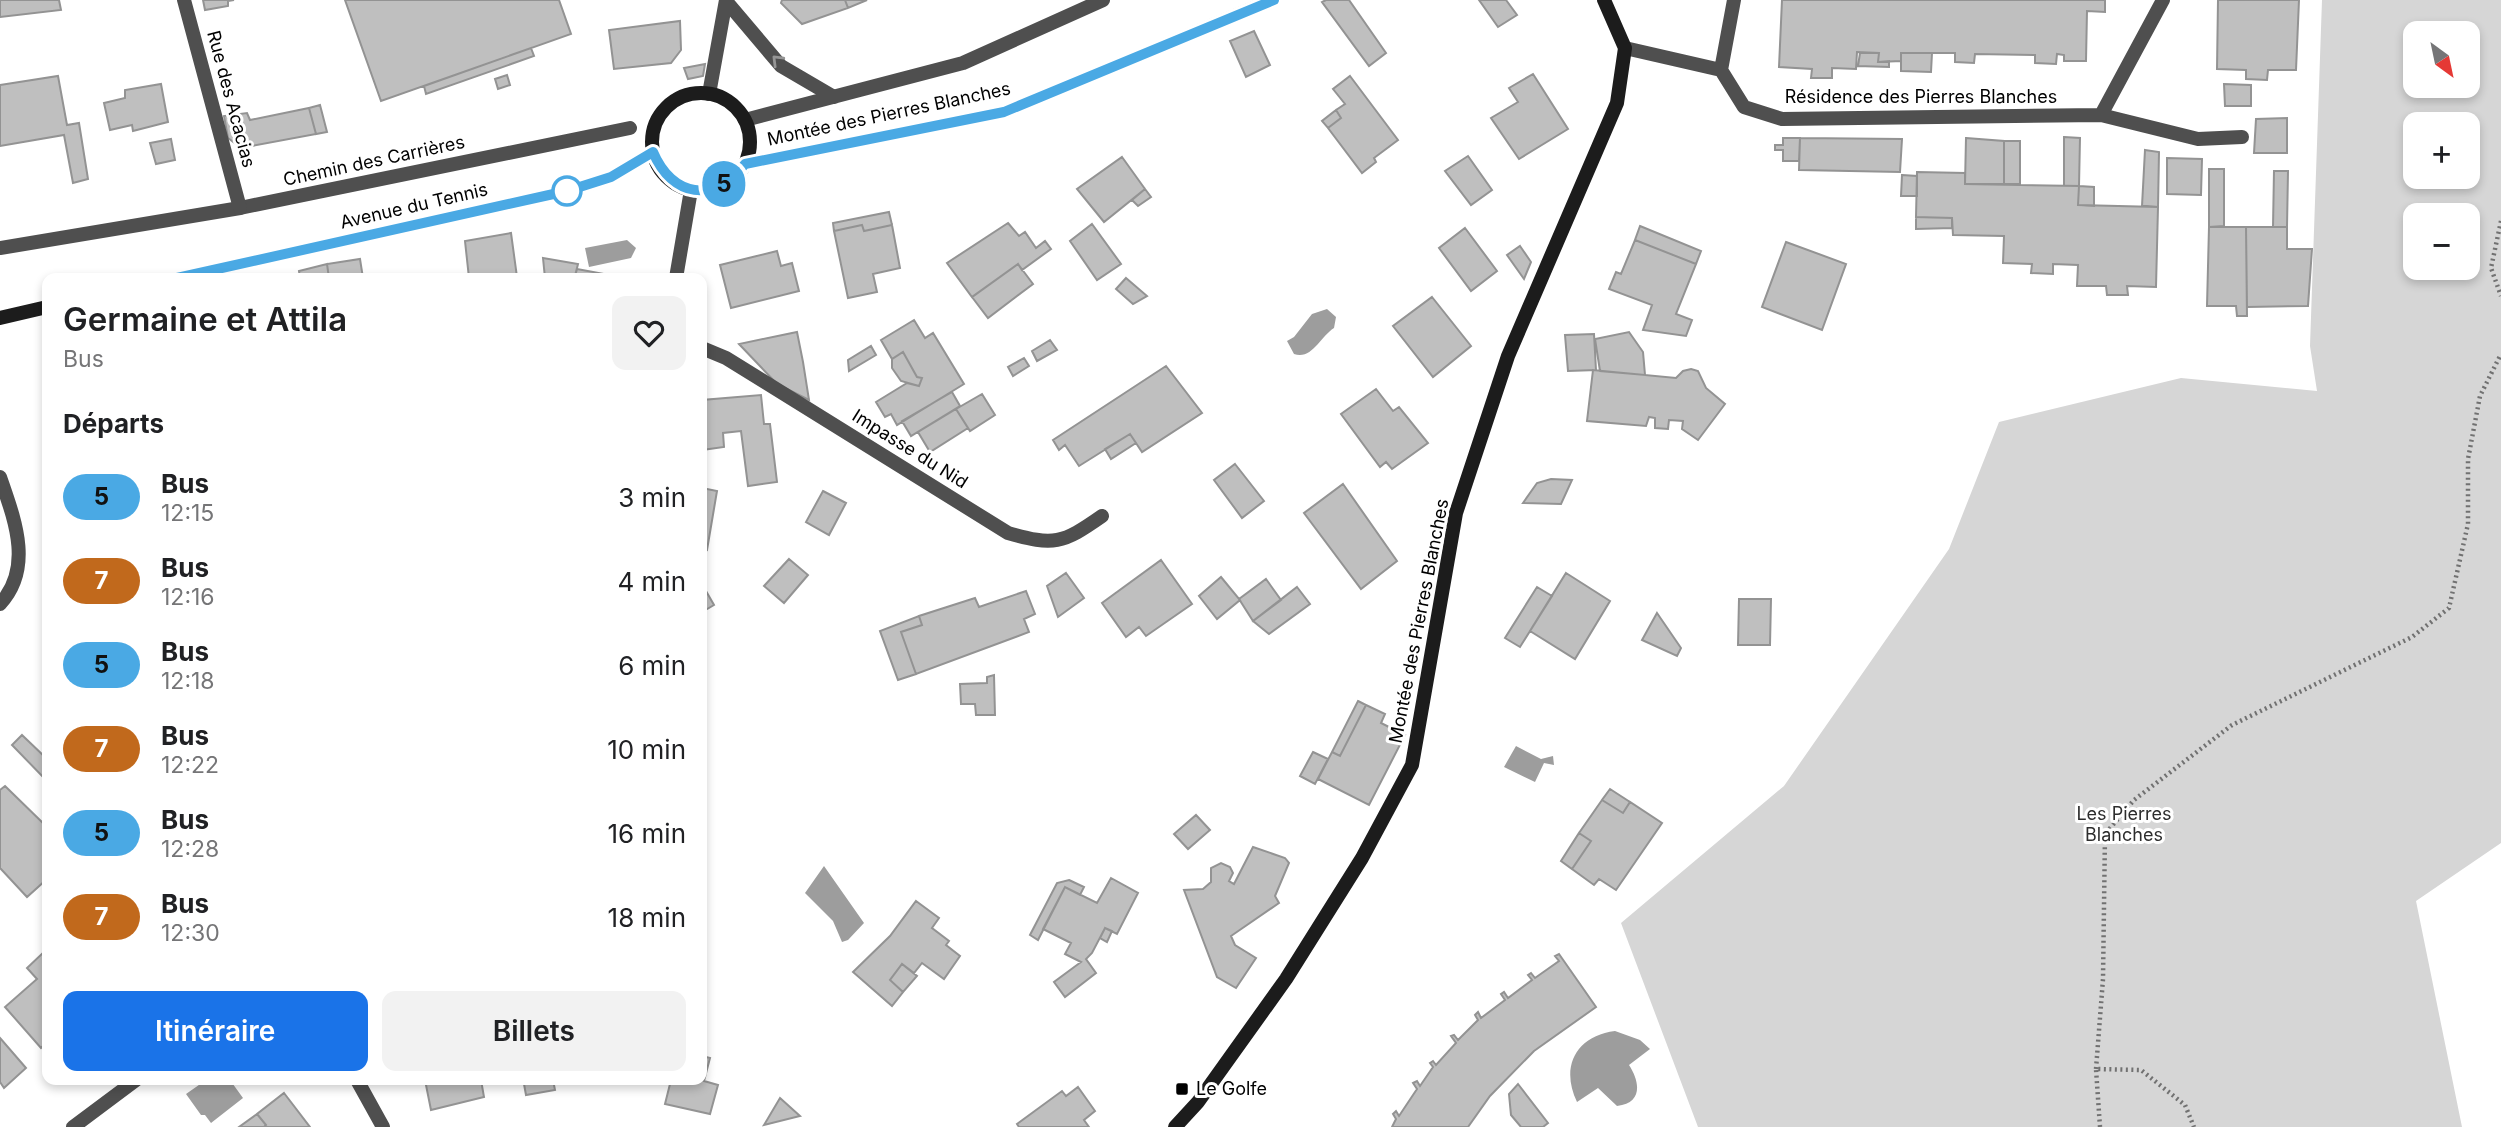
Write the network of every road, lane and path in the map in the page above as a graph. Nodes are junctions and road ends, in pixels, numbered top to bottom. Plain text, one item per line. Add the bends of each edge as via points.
1 (184, 0) edge
2 (1103, 0) edge
3 (1273, 0) edge
4 (1604, 0) edge
5 (1734, 0) edge
6 (2163, 0) edge
7 (726, 1) edge
8 (1625, 48) junction
9 (1721, 71) junction
10 (709, 94) junction
11 (834, 97) junction
12 (2101, 115) junction
13 (745, 120) junction
14 (631, 128) dead end
15 (2242, 137) dead end
16 (653, 152) junction
17 (745, 164) junction
18 (691, 190) junction
19 (240, 208) junction
20 (2501, 220) edge
21 (0, 248) edge
22 (199, 273) edge
23 (677, 273) edge
24 (2501, 296) edge
25 (42, 308) edge
26 (0, 318) edge
27 (707, 350) edge
28 (2501, 354) edge
29 (0, 477) edge
30 (1102, 516) dead end
31 (0, 604) edge
32 (2096, 1069) junction
33 (129, 1085) edge
34 (360, 1085) edge
35 (73, 1127) edge
36 (383, 1127) edge
37 (1175, 1127) edge
38 (2100, 1127) edge
39 (2194, 1127) edge

1 - 19 street, Rue des Acacias
2 - 11 street via 963,63
3 - 17 street, Montée des Pierres Blanches via 1004,112
4 - 8 street
5 - 9 street
6 - 12 street
7 - 10 street
11 -> 7 street via 781,66
8 - 9 street
8 - 37 street, Montée des Pierres Blanches via 1617,103 1508,356 1456,513 1412,765 1362,858 1286,979
9 - 12 street, Résidence des Pierres Blanches via 1744,107 1782,119
10 - 13 street via 736,107
10 - 16 street via 682,97 661,113
11 - 13 street
12 - 15 street, Résidence des Pierres Blanches via 2198,139
13 - 17 street via 750,135
14 - 19 street, Chemin des Carrières
16 - 18 street via 660,169
16 - 22 street, Avenue du Tennis via 611,177 567,191
17 - 18 street via 722,186
18 - 23 street
19 - 21 street, Chemin des Carrières
20 - 24 path via 2491,268
25 - 26 street
27 - 30 street, Impasse du Nid via 1007,533 1043,543 1073,537
28 - 32 path via 2480,396 2468,460 2468,524 2449,608 2412,637 2232,725 2134,800 2105,834 2103,979
29 - 31 street via 16,526 20,565
32 - 38 path
32 - 39 path via 2141,1070 2185,1105
33 - 35 street
34 - 36 street

